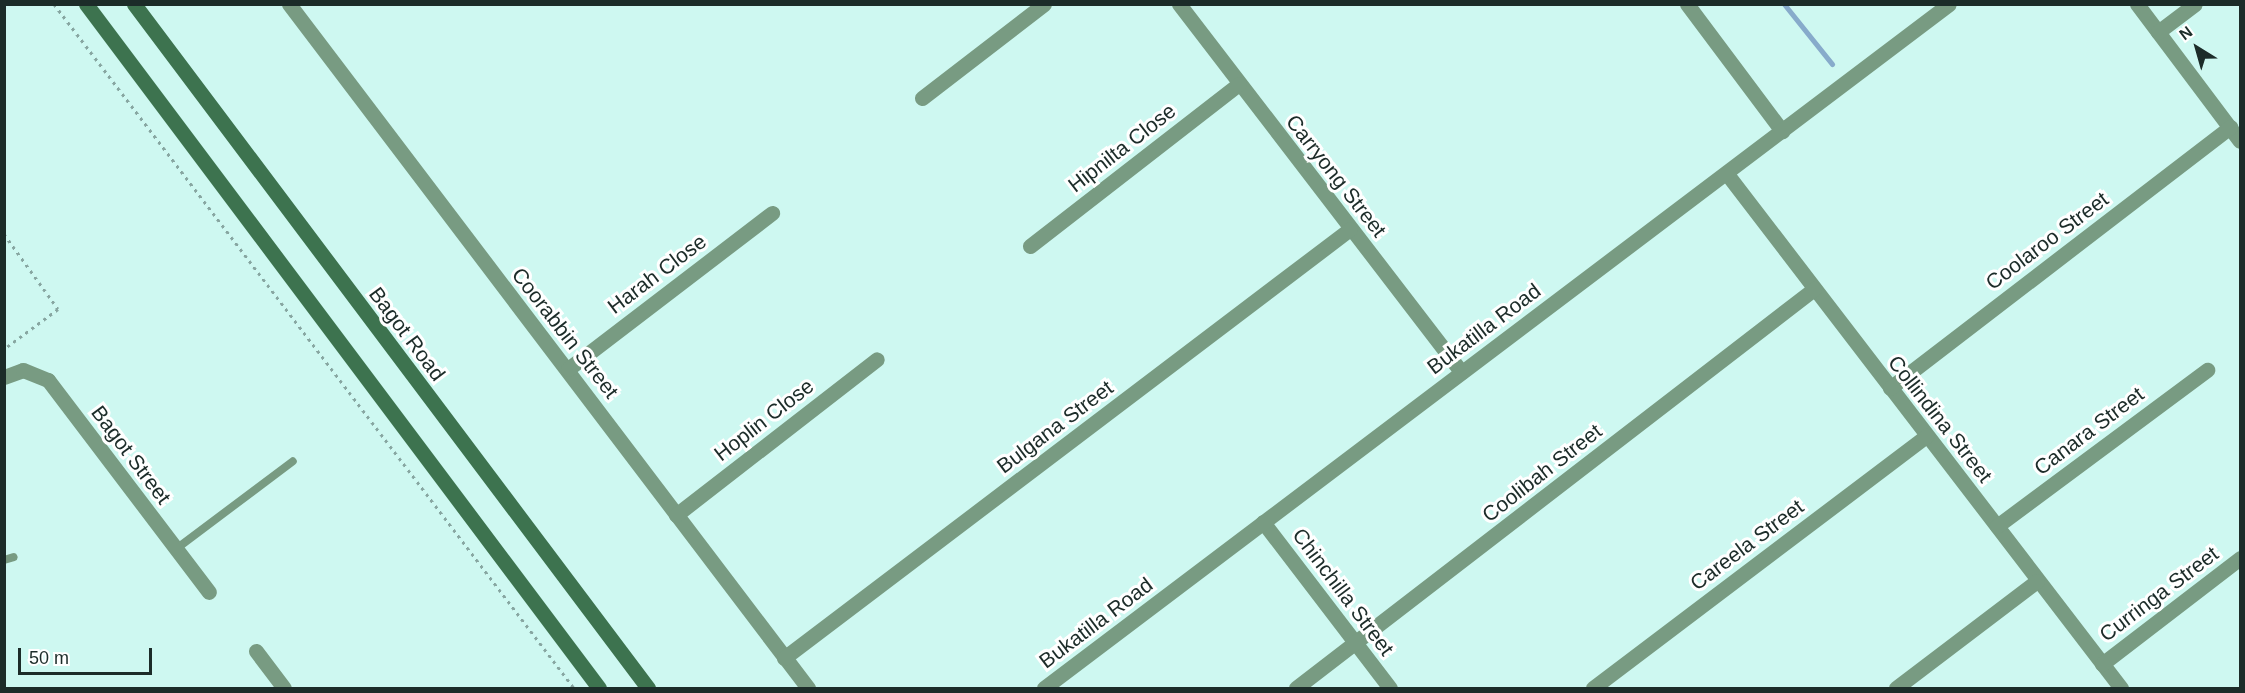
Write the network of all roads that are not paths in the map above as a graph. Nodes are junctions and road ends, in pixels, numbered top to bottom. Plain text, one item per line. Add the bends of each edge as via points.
1 (86, 4) edge
2 (134, 4) edge
3 (289, 4) edge
4 (1044, 4) edge
5 (1179, 4) edge
6 (1687, 4) edge
7 (1949, 4) edge
8 (2137, 4) edge
9 (2195, 4) edge
10 (2158, 32) junction
11 (1239, 84) junction
12 (922, 98) dead end
13 (2230, 127) junction
14 (1782, 131) junction
15 (2241, 141) edge
16 (1727, 174) junction
17 (772, 213) dead end
18 (1350, 229) junction
19 (1030, 246) dead end
20 (1814, 289) junction
21 (877, 358) dead end
22 (568, 369) junction
23 (2207, 370) dead end
24 (1461, 372) junction
25 (4, 377) edge
26 (1890, 388) junction
27 (1926, 436) junction
28 (292, 461) dead end
29 (676, 515) junction
30 (1263, 522) junction
31 (1997, 526) junction
32 (176, 549) junction
33 (14, 557) dead end
34 (2241, 558) edge
35 (4, 560) edge
36 (2037, 581) junction
37 (209, 592) dead end
38 (1355, 644) junction
39 (256, 651) dead end
40 (784, 658) junction
41 (2102, 664) junction
42 (284, 688) edge
43 (599, 688) edge
44 (648, 688) edge
45 (808, 688) edge
46 (1044, 688) edge
47 (1296, 688) edge
48 (1390, 688) edge
49 (1593, 688) edge
50 (1896, 688) edge
51 (2121, 688) edge

1 - 43 main road
2 - 44 main road, Bagot Road
3 - 22 street, Coorabbin Street
4 - 12 street
5 - 11 street, Carryong Street
6 - 14 street
7 - 14 street, Bukatilla Road
8 - 10 street
9 - 10 street
10 - 13 street
11 - 18 street, Carryong Street
11 - 19 street, Hipnilta Close
13 - 15 street
13 - 26 street, Coolaroo Street
14 - 16 street, Bukatilla Road
16 - 20 street, Collindina Street
16 - 24 street, Bukatilla Road
17 - 22 street, Harah Close
18 - 24 street, Carryong Street
18 - 40 street, Bulgana Street
20 - 26 street, Collindina Street
20 - 38 street, Coolibah Street
21 - 29 street, Hoplin Close
22 - 29 street, Coorabbin Street
23 - 31 street, Canara Street
24 - 30 street, Bukatilla Road
25 - 32 street, Bagot Street via 23,370 48,380
26 - 27 street, Collindina Street
27 - 31 street, Collindina Street
27 - 49 street, Careela Street
28 - 32 lane
29 - 40 street, Coorabbin Street
30 - 38 street, Chinchilla Street
30 - 46 street, Bukatilla Road
31 - 36 street, Collindina Street
32 - 37 street, Bagot Street
33 - 35 lane
34 - 41 street, Curringa Street
36 - 41 street, Collindina Street
36 - 50 street
38 - 47 street, Coolibah Street
38 - 48 street, Chinchilla Street
39 - 42 street
40 - 45 street, Coorabbin Street
41 - 51 street, Collindina Street

